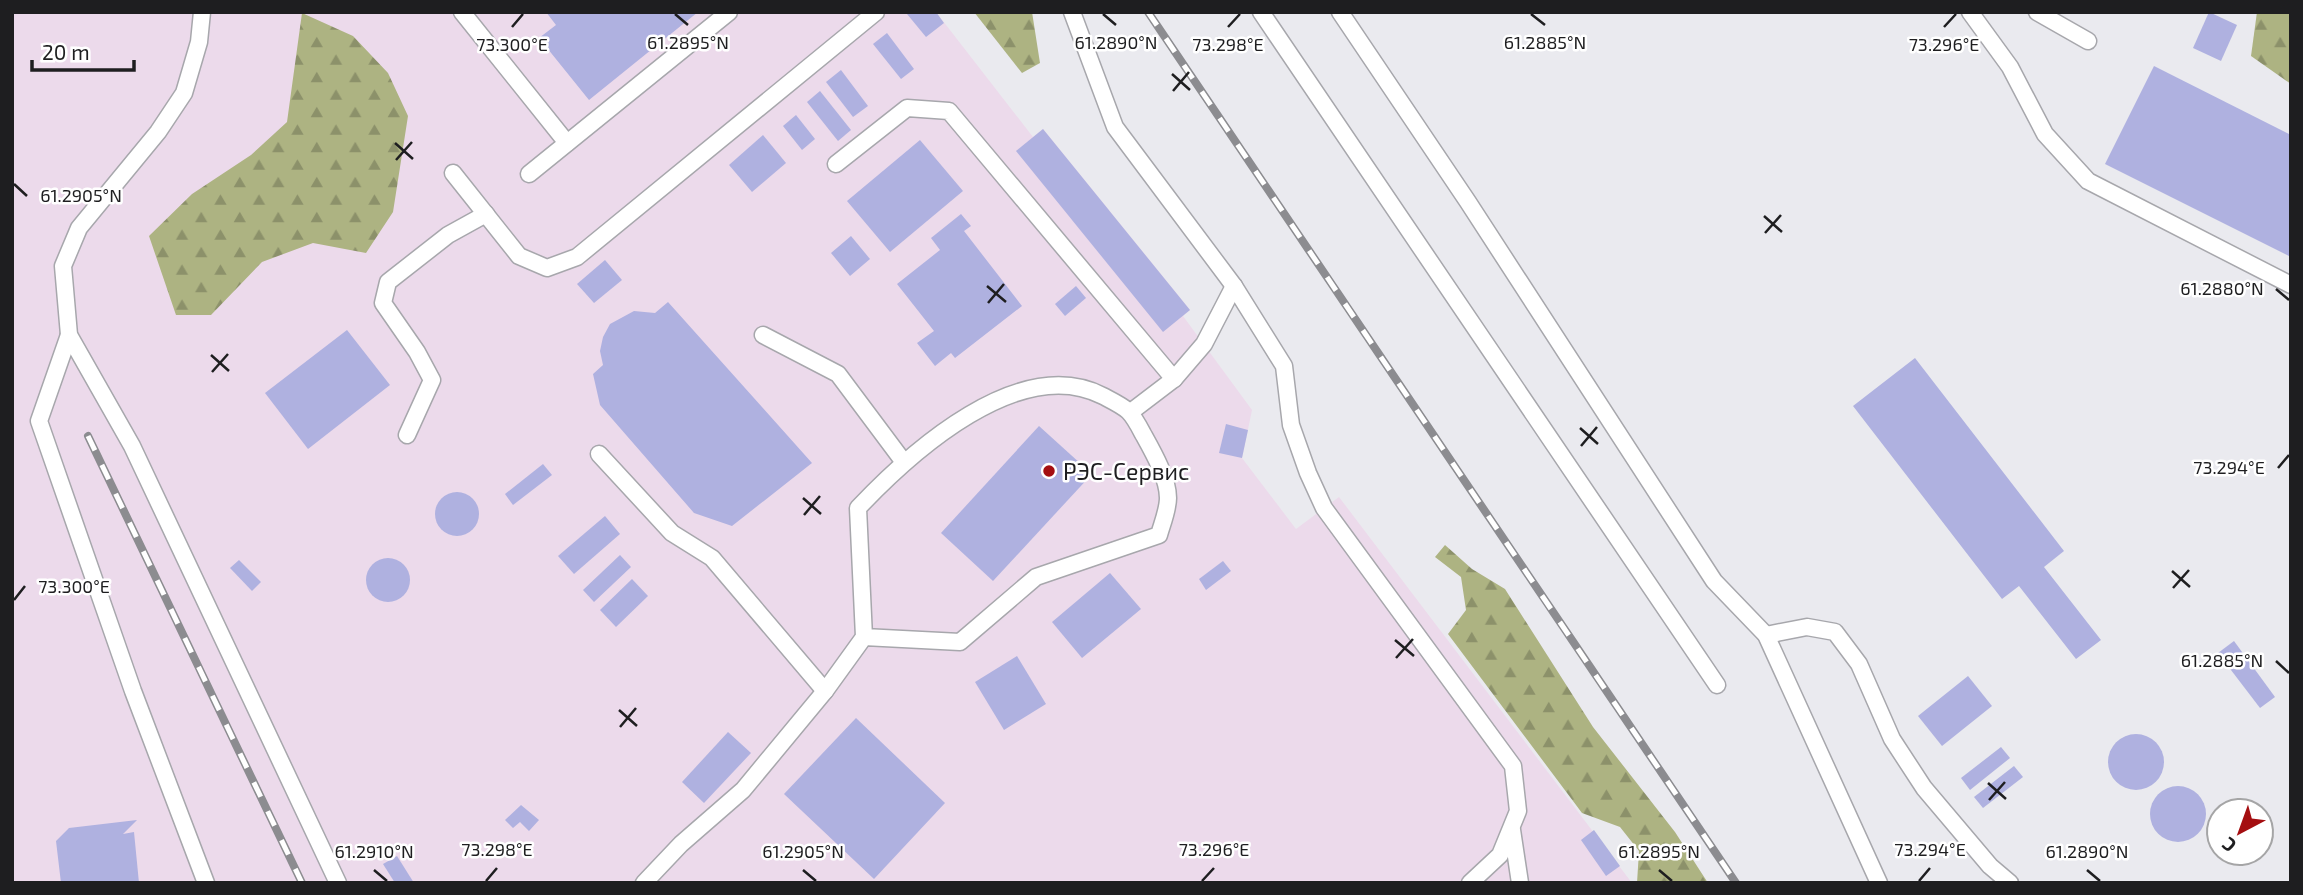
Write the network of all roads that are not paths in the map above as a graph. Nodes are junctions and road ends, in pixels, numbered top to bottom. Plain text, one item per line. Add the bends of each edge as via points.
1 (202, 12) edge
2 (462, 12) edge
3 (729, 12) edge
4 (876, 12) edge
5 (1072, 12) edge
6 (1261, 12) edge
7 (1340, 12) edge
8 (1970, 12) edge
9 (2037, 12) edge
10 (2088, 41) dead end
11 (567, 144) junction
12 (836, 164) dead end
13 (453, 173) dead end
14 (528, 174) dead end
15 (486, 214) junction
16 (2291, 285) edge
17 (1234, 286) junction
18 (69, 335) junction
19 (763, 335) dead end
20 (1174, 379) junction
21 (1132, 411) junction
22 (407, 435) dead end
23 (599, 454) dead end
24 (902, 461) junction
25 (1766, 635) junction
26 (864, 637) junction
27 (1717, 685) dead end
28 (825, 691) junction
29 (1511, 828) junction
30 (206, 883) edge
31 (338, 883) edge
32 (644, 883) edge
33 (1470, 883) edge
34 (1520, 883) edge
35 (1879, 883) edge
36 (2010, 883) edge

1 - 18 lane via 199,42 184,93 79,228 62,267
2 - 11 lane
3 - 11 lane
4 - 15 lane via 577,257 547,268 519,256
5 - 17 lane via 1115,127
6 - 27 lane
7 - 25 lane via 1714,581
8 - 16 lane via 2010,67 2045,134 2088,181
9 - 10 lane
11 - 14 lane
12 - 20 lane via 907,108 949,111
13 - 15 lane
15 - 22 lane via 447,235 388,282 383,303 432,380
17 - 20 lane via 1204,344
17 - 29 lane via 1284,366 1291,425 1324,508 1513,766 1518,811
18 - 30 lane via 38,421
18 - 31 lane via 132,446
19 - 24 lane via 838,374
20 - 21 lane
21 - 24 lane via 1085,387 1032,386 955,422
21 - 26 lane via 1157,460 1168,498 1159,534 1036,577 960,642
23 - 28 lane via 672,533 712,558
24 - 26 lane via 858,508
25 - 35 lane
25 - 36 lane via 1807,627 1835,632 1859,664 1892,738 1924,788
26 - 28 lane
28 - 32 lane via 743,790
29 - 33 lane via 1500,855
29 - 34 lane

